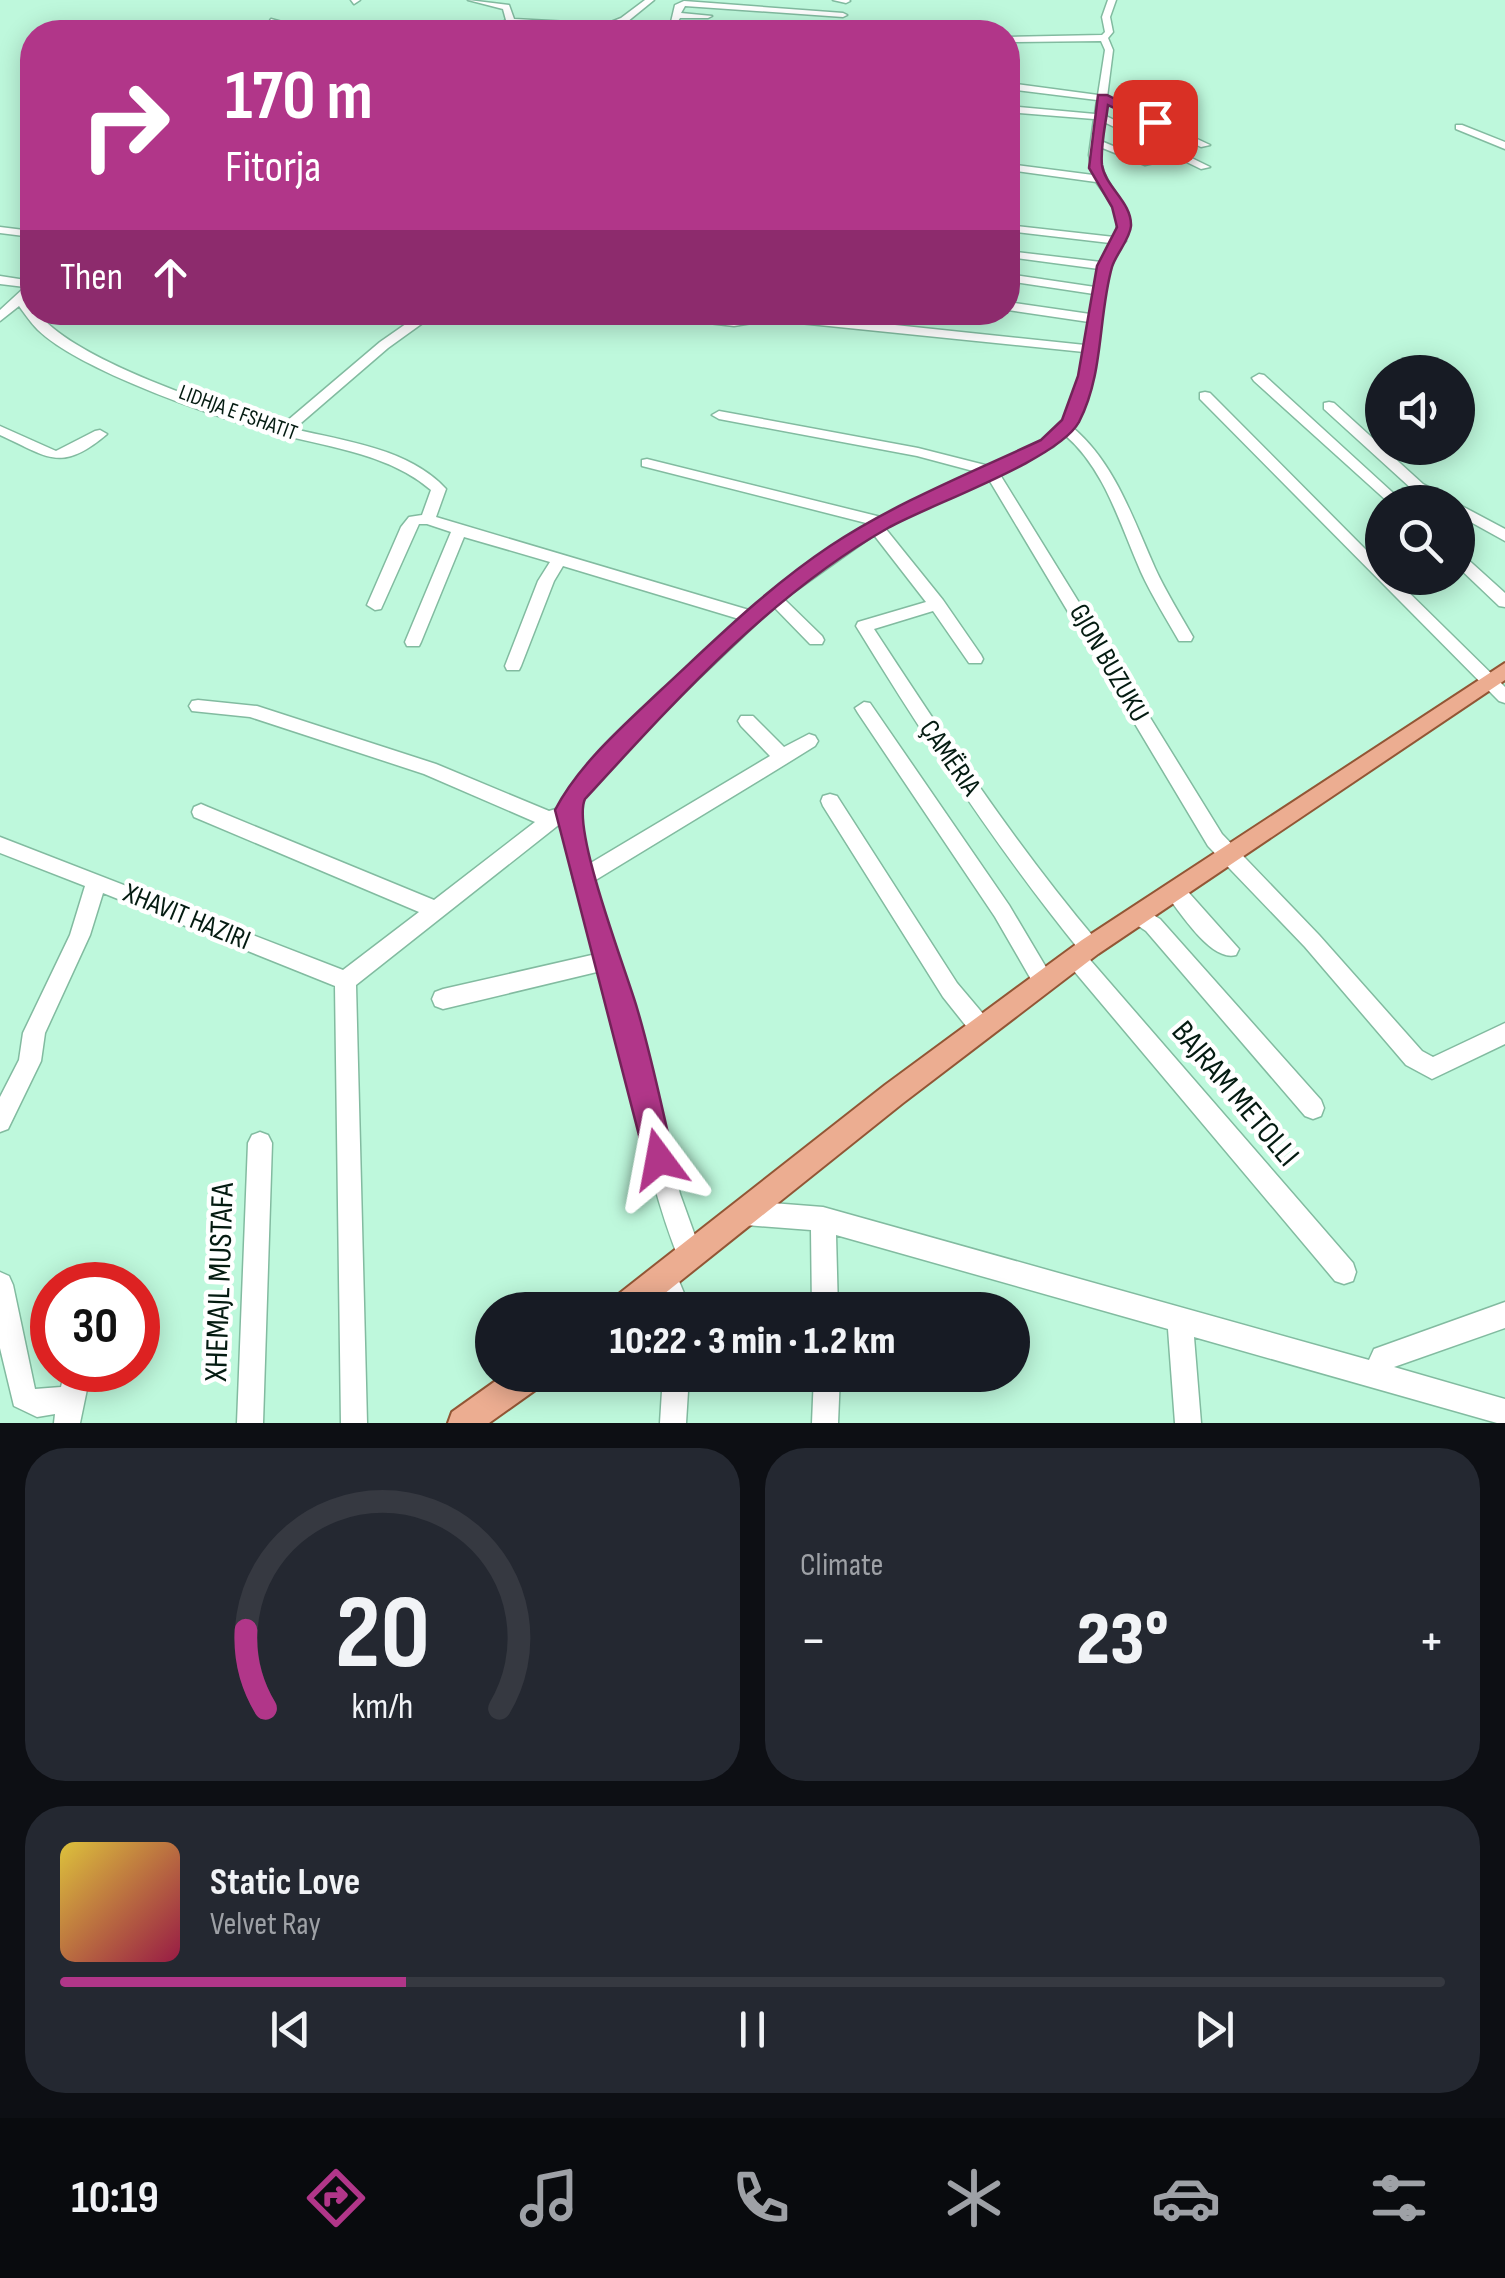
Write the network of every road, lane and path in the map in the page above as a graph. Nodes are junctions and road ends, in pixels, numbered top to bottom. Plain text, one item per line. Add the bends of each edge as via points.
1 (472, 0) edge
2 (650, 0) edge
3 (837, 0) edge
4 (846, 0) edge
5 (1112, 0) edge
6 (494, 1) edge
7 (677, 15) junction
8 (843, 15) dead end
9 (708, 16) dead end
10 (510, 20) edge
11 (624, 20) edge
12 (674, 20) edge
13 (1104, 38) junction
14 (1020, 39) edge
15 (1020, 88) edge
16 (1102, 98) junction
17 (1020, 110) edge
18 (1100, 117) junction
19 (1459, 128) dead end
20 (1095, 142) junction
21 (1205, 145) dead end
22 (1505, 146) edge
23 (1020, 157) edge
24 (1148, 163) dead end
25 (1020, 167) edge
26 (1205, 167) dead end
27 (1098, 173) junction
28 (1020, 229) edge
29 (1120, 240) junction
30 (1020, 255) edge
31 (1105, 266) junction
32 (1020, 280) edge
33 (1100, 291) junction
34 (20, 300) edge
35 (1020, 308) edge
36 (0, 317) edge
37 (1096, 319) junction
38 (41, 325) edge
39 (413, 325) edge
40 (854, 325) edge
41 (1088, 350) junction
42 (1259, 378) dead end
43 (1205, 396) dead end
44 (1329, 406) dead end
45 (719, 415) dead end
46 (1065, 428) junction
47 (0, 431) edge
48 (284, 431) junction
49 (100, 434) dead end
50 (648, 463) dead end
51 (991, 471) junction
52 (1377, 485) edge
53 (1416, 485) edge
54 (428, 519) junction
55 (1475, 519) edge
56 (880, 525) junction
57 (459, 531) junction
58 (1505, 536) edge
59 (1365, 557) edge
60 (559, 561) junction
61 (1475, 575) edge
62 (1406, 595) edge
63 (774, 598) junction
64 (1505, 602) edge
65 (938, 604) junction
66 (375, 605) dead end
67 (751, 617) junction
68 (1185, 636) dead end
69 (816, 640) dead end
70 (413, 642) dead end
71 (975, 659) dead end
72 (513, 666) dead end
73 (1496, 674) edge
74 (1505, 697) edge
75 (198, 706) dead end
76 (864, 708) dead end
77 (747, 721) dead end
78 (809, 741) dead end
79 (780, 760) junction
80 (830, 801) dead end
81 (201, 812) dead end
82 (558, 815) junction
83 (0, 845) edge
84 (1228, 853) junction
85 (583, 878) junction
86 (96, 882) junction
87 (1175, 892) junction
88 (436, 910) junction
89 (1138, 915) junction
90 (1228, 949) dead end
91 (1083, 952) junction
92 (608, 960) junction
93 (345, 981) junction
94 (1043, 981) junction
95 (443, 999) dead end
96 (982, 1030) junction
97 (1505, 1033) edge
98 (1313, 1108) dead end
99 (0, 1121) edge
100 (260, 1143) dead end
101 (746, 1213) junction
102 (823, 1219) junction
103 (690, 1256) junction
104 (1344, 1272) dead end
105 (666, 1278) junction
106 (0, 1285) edge
107 (646, 1292) edge
108 (671, 1292) edge
109 (825, 1292) edge
110 (1505, 1315) edge
111 (1180, 1320) junction
112 (1380, 1376) junction
113 (506, 1392) edge
114 (675, 1392) edge
115 (826, 1392) edge
116 (69, 1410) edge
117 (1505, 1412) edge
118 (250, 1423) edge
119 (354, 1423) edge
120 (463, 1423) edge
121 (673, 1423) edge
122 (825, 1423) edge
123 (1188, 1423) edge

1 - 6 street
2 - 11 street
3 - 4 street
5 - 13 street
6 - 10 street via 506,7
7 - 8 street via 679,5 689,3
7 - 9 street
7 - 12 street
13 - 14 street
13 - 16 street via 1109,50
15 - 16 street
16 - 18 street
16 - 21 street
17 - 18 street
18 - 20 street
18 - 26 street
19 - 22 street
20 - 24 street
20 - 27 street
23 - 27 street
25 - 27 street
27 - 29 street via 1120,207
28 - 29 street
29 - 31 street
30 - 31 street
31 - 33 street
32 - 33 street
33 - 37 street
34 - 36 street
35 - 37 street
37 - 41 street
38 - 48 street, LIDHJA E FSHATIT via 82,353
39 - 48 street
40 - 41 street
41 - 46 street via 1080,398
42 - 52 street
43 - 59 street
44 - 53 street
45 - 51 street
46 - 51 street via 1048,444
46 - 68 street via 1100,472
47 - 49 street via 52,456
48 - 54 street, LIDHJA E FSHATIT via 369,452 434,483 439,489
50 - 56 street
51 - 56 street
51 - 84 street, GJON BUZUKU
54 - 57 street
54 - 66 street via 409,526
55 - 58 street
56 - 63 street
56 - 65 street
57 - 60 street
57 - 70 street
60 - 67 street
60 - 72 street
61 - 64 street
62 - 73 street
63 - 67 street
63 - 69 street
65 - 71 street
65 - 91 street, ÇAMËRIA via 864,630
67 - 82 street
73 - 74 street
73 - 84 main road
75 - 82 street via 251,711
76 - 94 street
77 - 79 street
78 - 79 street
79 - 85 street
80 - 96 street
81 - 88 street
82 - 85 street
82 - 88 street
83 - 86 street
84 - 87 main road
84 - 97 street, GJON BUZUKU via 1432,1070
85 - 92 street
86 - 93 street, XHAVIT HAZIRI
86 - 99 street, XHAVIT HAZIRI via 80,935 34,1033 30,1061
87 - 89 main road
87 - 90 street
88 - 93 street
89 - 91 main road
89 - 98 street, BAJRAM METOLLI
91 - 94 main road
91 - 104 street, BAJRAM METOLLI
92 - 95 street
92 - 103 street
93 - 119 street
94 - 96 main road
96 - 101 main road
100 - 118 street, XHEMAJL MUSTAFA
101 - 102 street
101 - 103 main road
102 - 109 street
102 - 111 street
103 - 105 main road
105 - 107 main road
105 - 108 street
106 - 116 street via 23,1397
110 - 112 street via 1383,1358
111 - 112 street
111 - 123 street
112 - 117 street
113 - 120 main road
114 - 121 street
115 - 122 street

